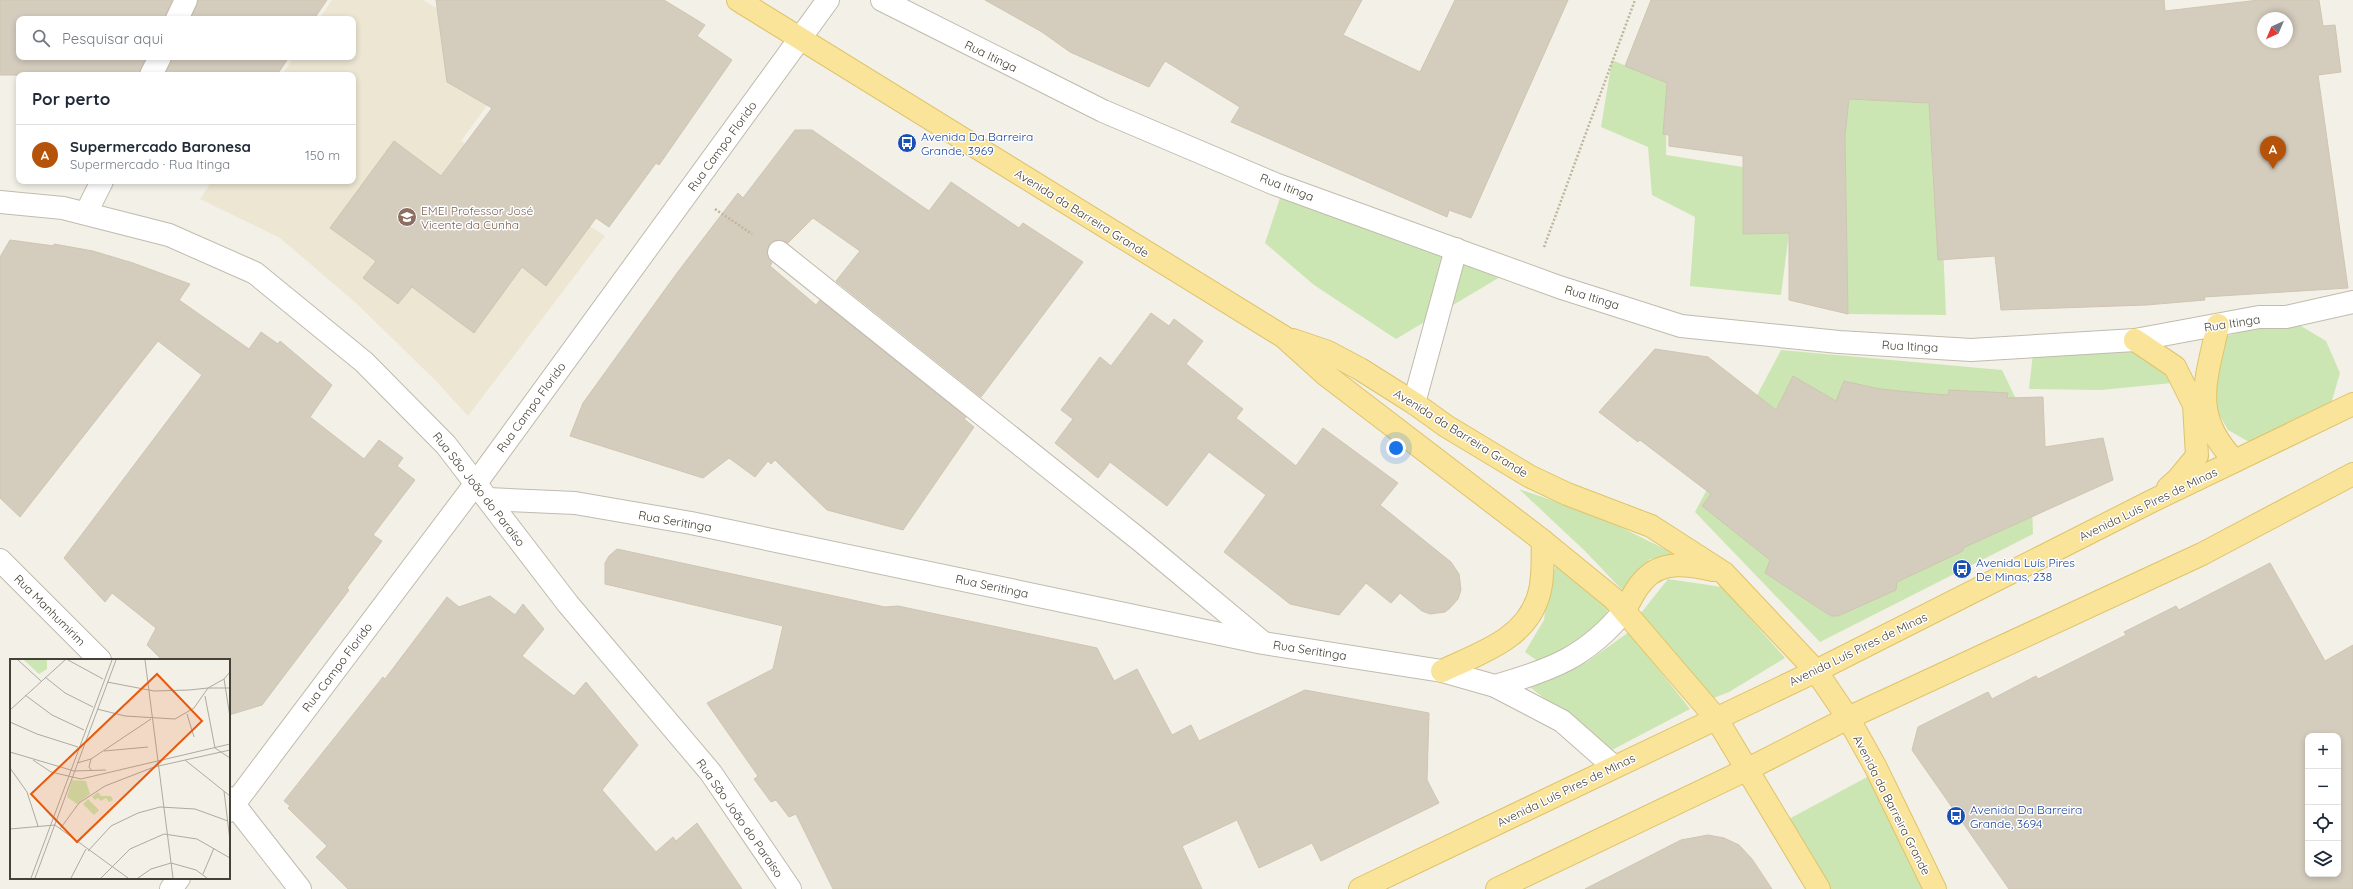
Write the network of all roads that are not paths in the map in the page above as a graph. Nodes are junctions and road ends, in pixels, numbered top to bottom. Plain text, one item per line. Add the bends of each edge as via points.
1 (186, 0) edge
2 (738, 0) edge
3 (828, 0) edge
4 (882, 0) edge
5 (178, 16) edge
6 (799, 38) junction
7 (158, 60) edge
8 (152, 72) edge
9 (100, 184) edge
10 (0, 202) edge
11 (86, 213) junction
12 (1456, 249) junction
13 (779, 252) road end
14 (2353, 302) edge
15 (2218, 325) junction
16 (1284, 338) junction
17 (2135, 340) junction
18 (1414, 403) junction
19 (2353, 404) edge
20 (2235, 461) junction
21 (2353, 474) edge
22 (482, 491) junction
23 (2152, 501) junction
24 (1543, 541) junction
25 (0, 560) edge
26 (1724, 573) junction
27 (1625, 610) junction
28 (1263, 643) junction
29 (99, 659) edge
30 (1816, 670) junction
31 (1442, 671) junction
32 (1495, 686) junction
33 (1716, 718) junction
34 (1848, 718) junction
35 (1613, 766) junction
36 (1748, 769) junction
37 (231, 804) edge
38 (178, 879) edge
39 (171, 889) edge
40 (300, 889) edge
41 (790, 889) edge
42 (1360, 889) edge
43 (1497, 889) edge
44 (1819, 889) edge
45 (1935, 889) edge

1 - 5 street
2 - 6 main road, Avenida da Barreira Grande
3 - 6 street, Rua Campo Florido
4 - 12 street, Rua Itinga via 1103,111 1275,184
6 - 16 main road, Avenida da Barreira Grande
6 - 22 street, Rua Campo Florido via 688,191
7 - 8 street
9 - 11 street
10 - 11 street, Rua São João do Paraíso via 63,208
11 - 22 street, Rua São João do Paraíso via 169,235 255,273 364,362 446,444
12 - 17 street, Rua Itinga via 1559,287 1681,326 1839,342 1971,350
12 - 18 street
13 - 28 street via 1141,541
14 - 15 street, Rua Itinga via 2286,317 2259,317
15 - 17 street, Rua Itinga
15 - 20 main road via 2204,405 2209,426 2220,446
16 - 18 main road, Avenida da Barreira Grande via 1328,352
16 - 24 main road, Avenida da Barreira Grande via 1326,375
17 - 23 main road via 2175,367 2194,405 2197,456 2178,479
18 - 26 main road, Avenida da Barreira Grande via 1446,426 1529,476 1567,494 1651,526
19 - 20 main road, Avenida Luís Pires de Minas
20 - 23 main road, Avenida Luís Pires de Minas
21 - 34 main road via 2202,554
22 - 28 street, Rua Seritinga via 575,503 691,523
22 - 37 street, Rua Campo Florido
22 - 41 street, Rua São João do Paraíso via 568,604 711,772
23 - 30 main road, Avenida Luís Pires de Minas
24 - 27 main road, Avenida da Barreira Grande
24 - 31 main road via 1540,593 1532,615 1518,630 1500,643
25 - 29 street, Rua Manhumirim
26 - 27 main road via 1685,564 1666,566 1643,580
26 - 30 main road, Avenida da Barreira Grande
27 - 32 street via 1606,633 1582,652 1540,673
27 - 33 main road, Avenida da Barreira Grande
28 - 31 street, Rua Seritinga
30 - 33 main road, Avenida Luís Pires de Minas
30 - 34 main road, Avenida da Barreira Grande
31 - 32 street, Rua Seritinga
32 - 35 street, Rua Seritinga via 1562,721
33 - 35 main road, Avenida Luís Pires de Minas
33 - 36 main road, Avenida da Barreira Grande
34 - 36 main road
34 - 45 main road, Avenida da Barreira Grande via 1875,766
35 - 42 main road, Avenida Luís Pires de Minas
36 - 43 main road
36 - 44 main road, Avenida da Barreira Grande
37 - 40 street
38 - 39 street

